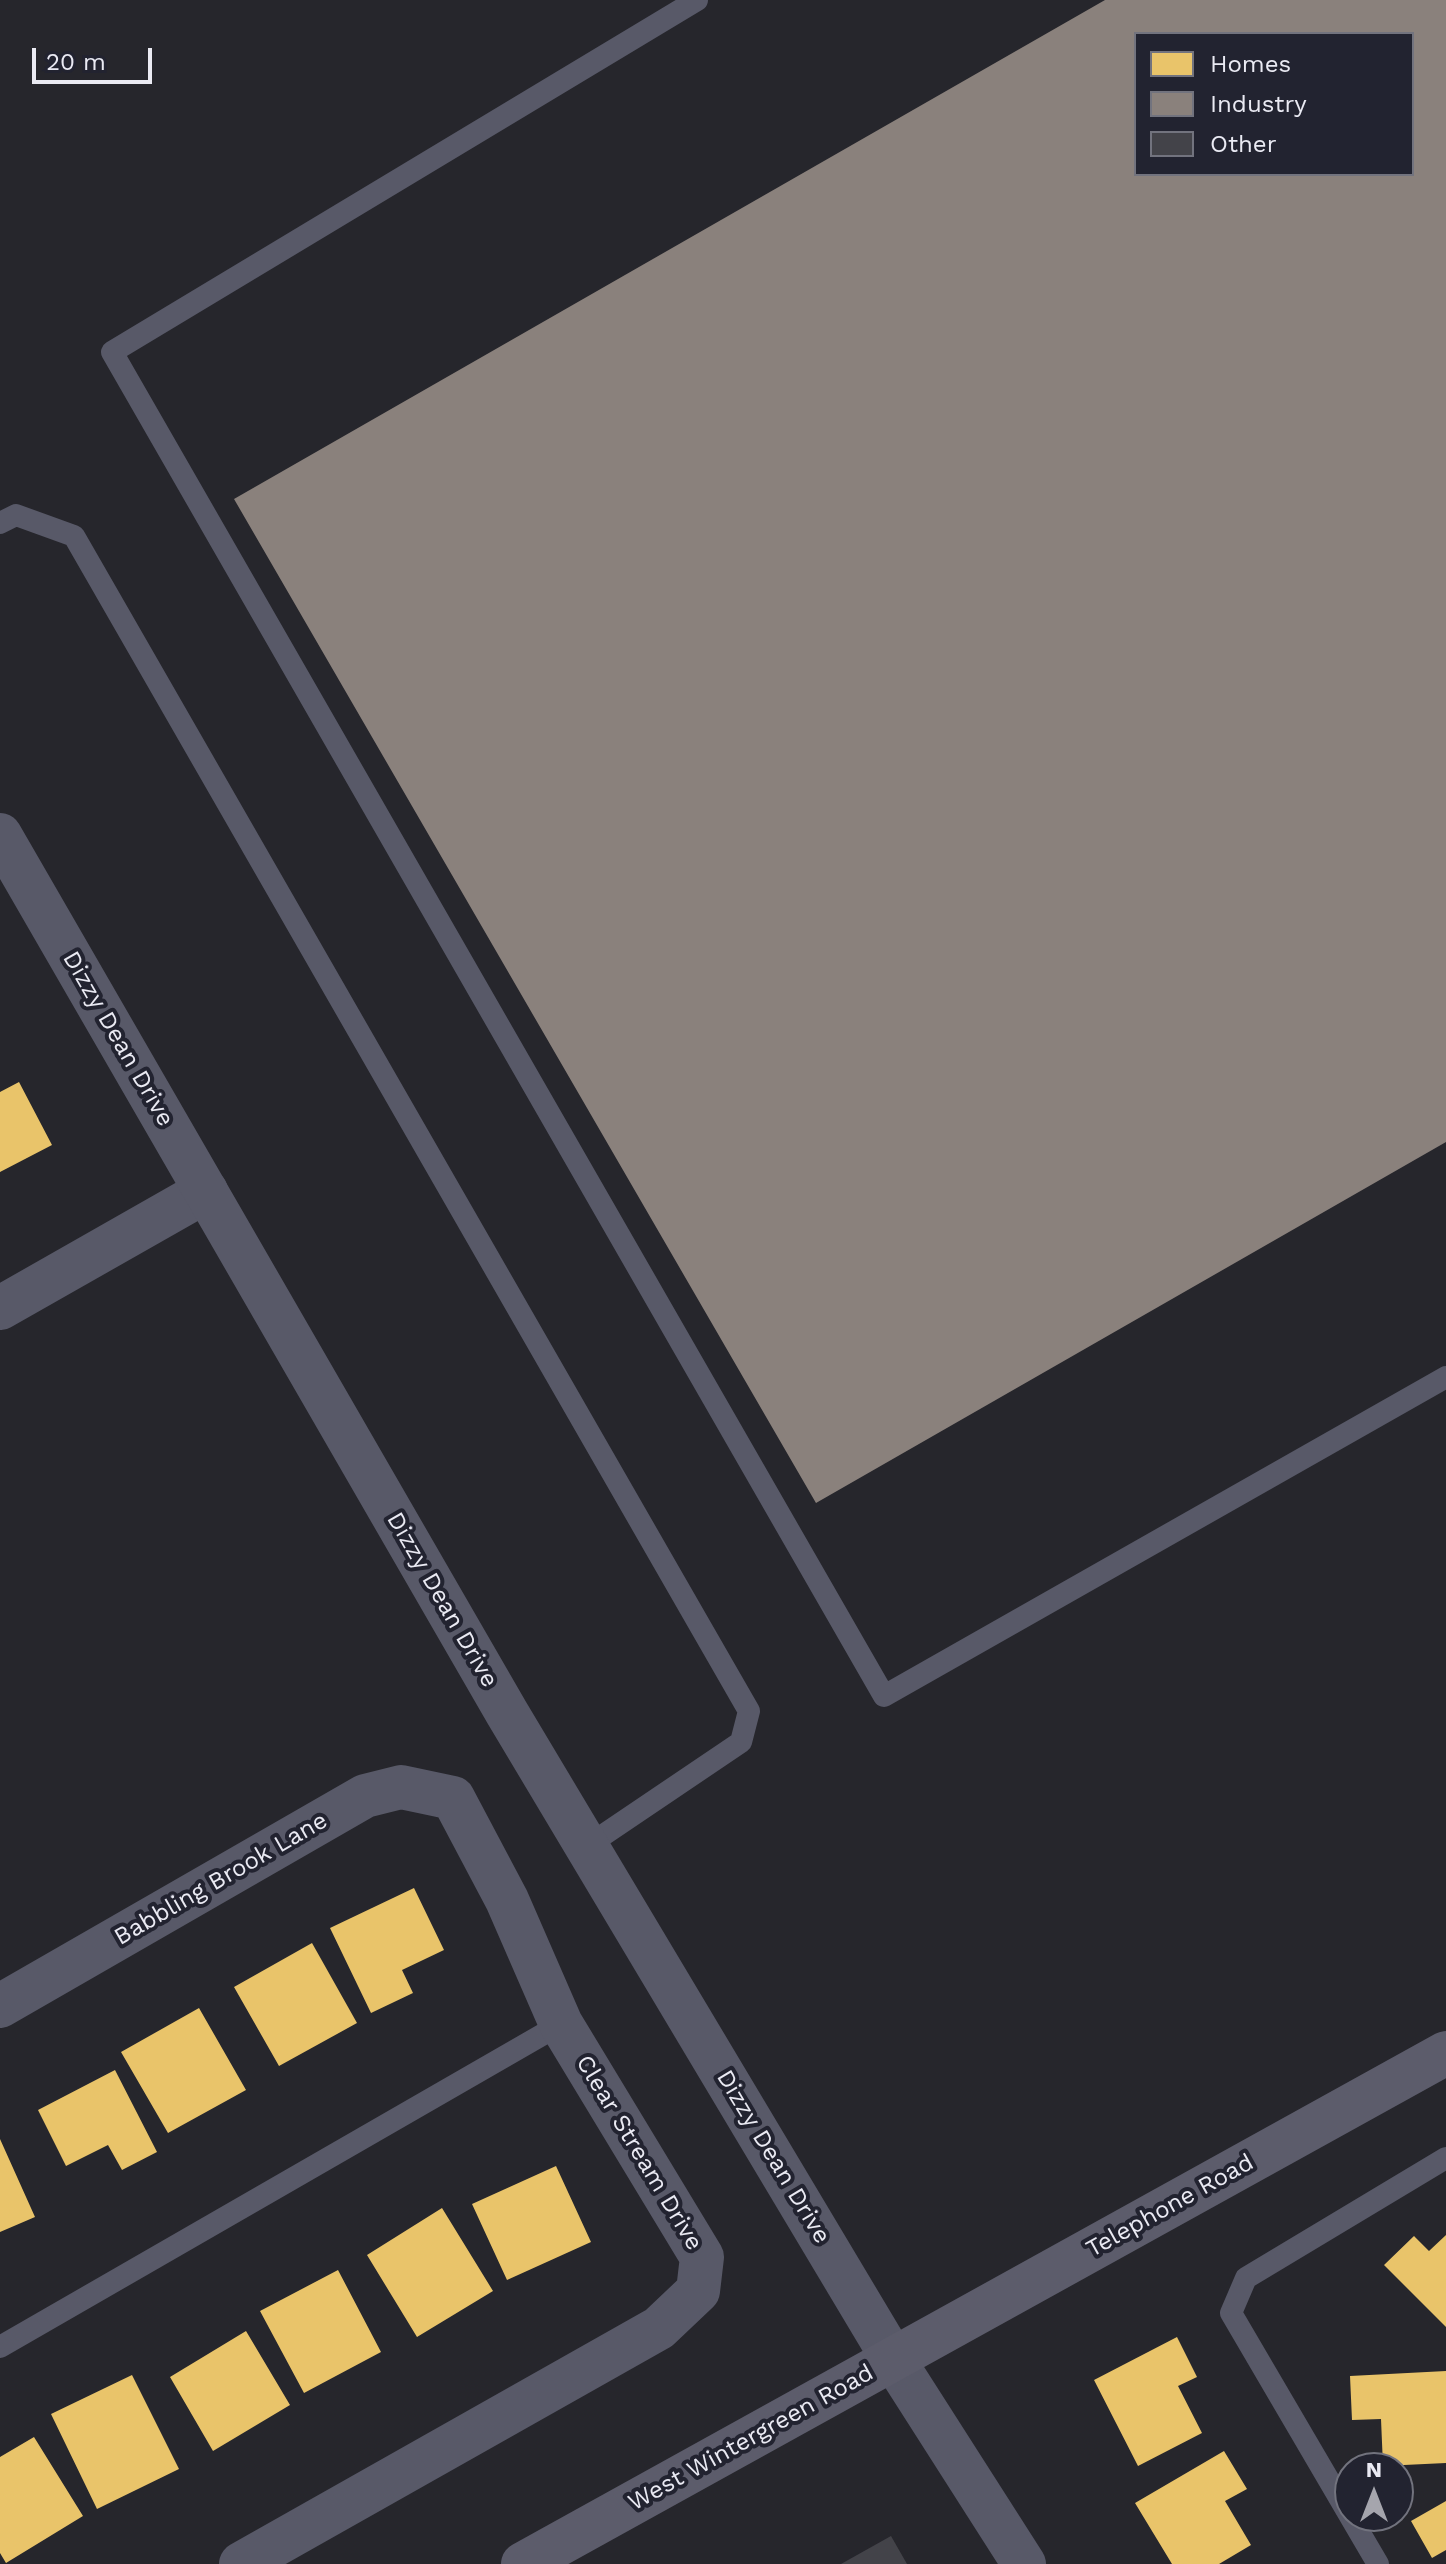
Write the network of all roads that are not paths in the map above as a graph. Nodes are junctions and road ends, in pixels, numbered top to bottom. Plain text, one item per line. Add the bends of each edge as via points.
1 (697, 0) edge
2 (0, 523) edge
3 (0, 835) edge
4 (206, 1191) junction
5 (0, 1308) edge
6 (1446, 1377) edge
7 (453, 1798) joint
8 (587, 1846) junction
9 (0, 2006) edge
10 (561, 2024) junction
11 (1446, 2053) edge
12 (1446, 2158) edge
13 (0, 2347) edge
14 (893, 2359) junction
15 (241, 2564) edge
16 (523, 2564) edge
17 (1024, 2564) edge
18 (1378, 2564) edge

1 - 6 lane via 112,352 884,1696
2 - 8 lane via 16,515 74,536 749,1711 741,1742
3 - 4 street, Dizzy Dean Drive
4 - 5 street
4 - 8 street, Dizzy Dean Drive
7 - 9 street, Babbling Brook Lane via 401,1787 365,1796
7 - 10 street, Clear Stream Drive via 507,1900
8 - 14 street, Dizzy Dean Drive
10 - 13 lane
10 - 15 street, Clear Stream Drive via 702,2257 698,2291 659,2328
11 - 14 main road, Telephone Road
12 - 18 lane via 1246,2278 1231,2313
14 - 16 main road, West Wintergreen Road
14 - 17 street, West Wintergreen Road

